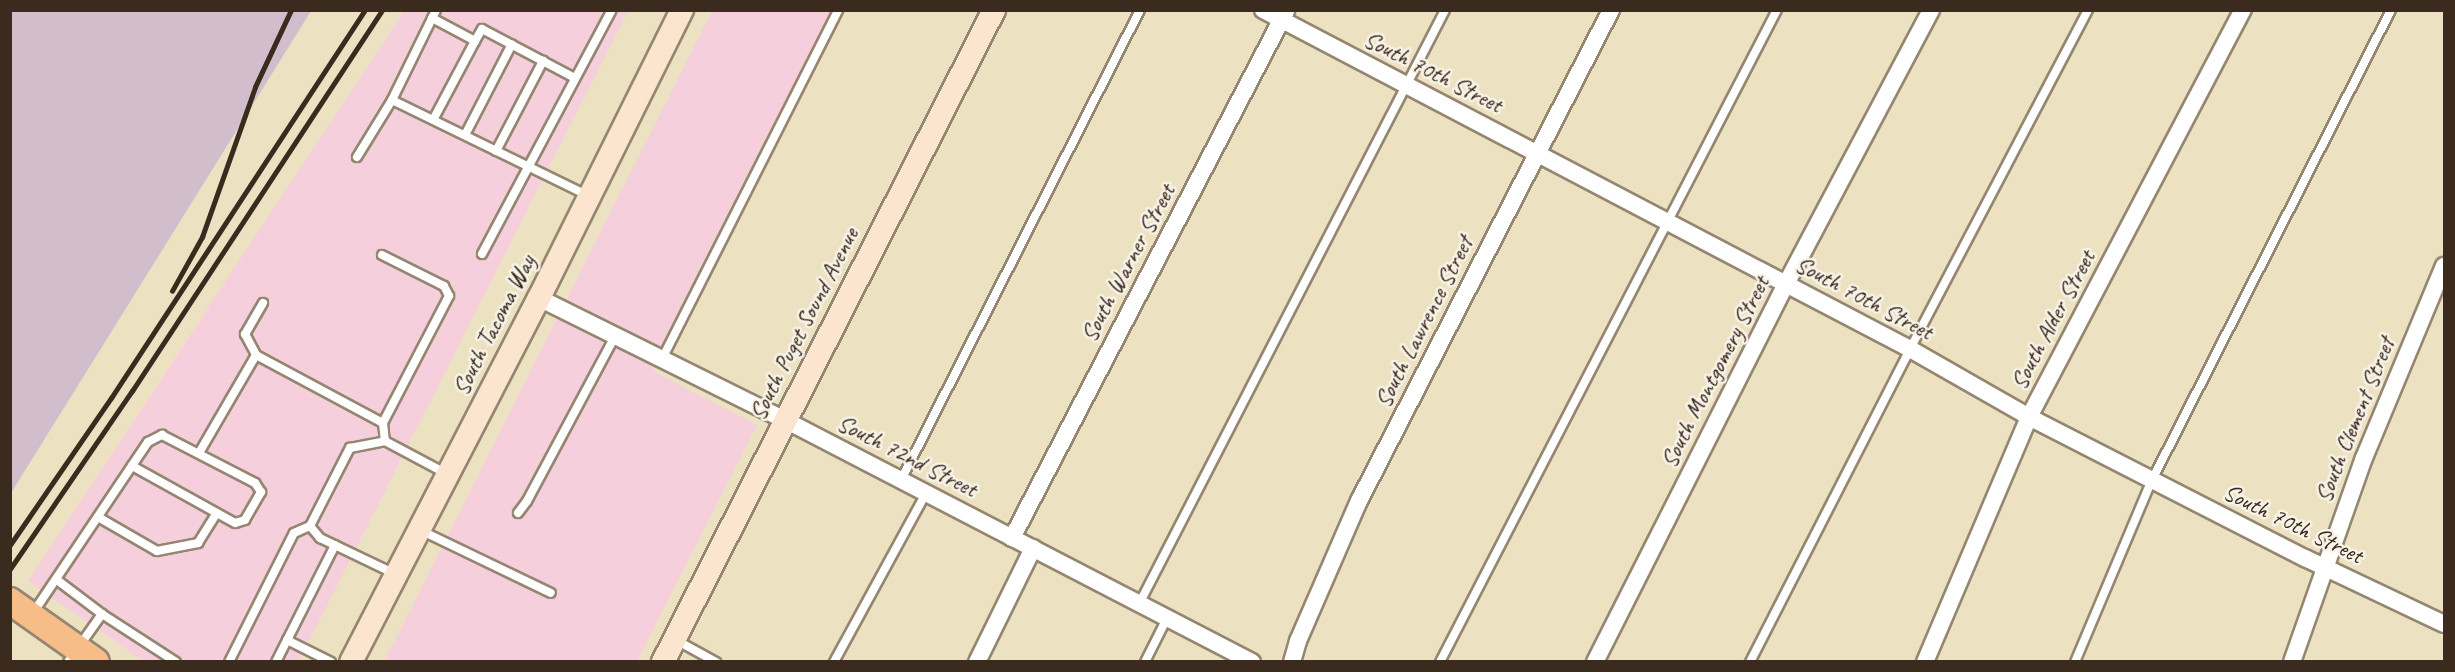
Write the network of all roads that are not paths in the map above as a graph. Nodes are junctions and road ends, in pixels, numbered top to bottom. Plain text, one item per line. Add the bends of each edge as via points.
1 (612, 10) edge
2 (682, 10) edge
3 (838, 10) edge
4 (994, 10) edge
5 (1140, 10) edge
6 (1263, 10) edge
7 (1445, 10) edge
8 (1611, 10) edge
9 (1777, 10) edge
10 (1931, 10) edge
11 (2088, 10) edge
12 (2243, 10) edge
13 (2391, 10) edge
14 (434, 14) edge
15 (1284, 15) edge
16 (475, 41) junction
17 (512, 44) junction
18 (543, 61) junction
19 (575, 78) junction
20 (1406, 85) junction
21 (392, 100) junction
22 (433, 120) junction
23 (465, 135) junction
24 (496, 151) junction
25 (1537, 153) junction
26 (357, 157) dead end
27 (527, 166) junction
28 (590, 196) junction
29 (1668, 221) junction
30 (482, 254) dead end
31 (382, 255) dead end
32 (2445, 266) edge
33 (1786, 284) junction
34 (539, 298) junction
35 (263, 303) dead end
36 (615, 336) junction
37 (1910, 349) junction
38 (256, 355) junction
39 (662, 359) junction
40 (2029, 417) junction
41 (785, 420) junction
42 (383, 423) junction
43 (385, 441) junction
44 (199, 453) junction
45 (132, 466) junction
46 (448, 475) junction
47 (901, 480) junction
48 (2152, 480) junction
49 (926, 493) junction
50 (518, 513) dead end
51 (216, 514) junction
52 (98, 517) junction
53 (310, 526) junction
54 (419, 530) junction
55 (1012, 538) junction
56 (335, 545) junction
57 (1033, 548) junction
58 (2324, 566) junction
59 (396, 574) junction
60 (57, 580) junction
61 (552, 593) dead end
62 (10, 601) edge
63 (1139, 604) junction
64 (102, 614) junction
65 (31, 616) junction
66 (1167, 618) junction
67 (2445, 624) edge
68 (674, 639) junction
69 (287, 640) junction
70 (80, 657) edge
71 (165, 659) edge
72 (176, 662) edge
73 (229, 662) edge
74 (276, 662) edge
75 (331, 662) edge
76 (351, 662) edge
77 (663, 662) edge
78 (716, 662) edge
79 (834, 662) edge
80 (977, 662) edge
81 (1145, 662) edge
82 (1252, 662) edge
83 (1292, 662) edge
84 (1440, 662) edge
85 (1595, 662) edge
86 (1750, 662) edge
87 (1925, 662) edge
88 (2075, 662) edge
89 (2292, 662) edge

1 - 19 lane
2 - 28 main road, South Tacoma Way
3 - 39 lane
4 - 41 main road, South Puget Sound Avenue
5 - 47 lane
6 - 15 street, South 70th Street
7 - 20 lane
8 - 25 street, South Lawrence Street
9 - 29 lane
10 - 33 street, South Montgomery Street
11 - 37 lane
12 - 40 street, South Alder Street
13 - 48 lane
14 - 16 lane
14 - 21 lane
15 - 20 street, South 70th Street
15 - 55 street, South Warner Street
16 - 17 lane via 482,28
16 - 22 lane
17 - 18 lane
17 - 23 lane
18 - 19 lane
18 - 24 lane
19 - 27 lane
20 - 25 street, South 70th Street
20 - 63 lane
21 - 22 lane
21 - 26 lane
22 - 23 lane
23 - 24 lane
24 - 27 lane
25 - 29 street, South 70th Street
25 - 83 street, South Lawrence Street via 1359,501
27 - 28 lane
27 - 30 lane
28 - 34 main road, South Tacoma Way
29 - 33 street, South 70th Street
29 - 84 lane
31 - 42 lane via 444,286 449,296
32 - 58 street, South Clement Street via 2372,437
33 - 37 street, South 70th Street
33 - 85 street, South Montgomery Street
34 - 36 street, South 72nd Street
34 - 46 main road, South Tacoma Way
35 - 38 lane via 245,334
36 - 39 street, South 72nd Street
36 - 50 lane via 528,501
37 - 40 street, South 70th Street
37 - 86 lane
38 - 42 lane
38 - 44 lane
39 - 41 street, South 72nd Street
40 - 48 street, South 70th Street
40 - 87 street, South Alder Street
41 - 47 street, South 72nd Street
41 - 68 main road, South Puget Sound Avenue
42 - 43 lane
43 - 46 lane
43 - 53 lane via 350,448
44 - 45 lane via 162,435 148,442
44 - 51 lane via 255,483 261,492 245,520 235,523
45 - 51 lane
45 - 52 lane
46 - 54 main road, South Tacoma Way
47 - 49 street, South 72nd Street
48 - 58 street, South 70th Street
48 - 88 lane
49 - 55 street, South 72nd Street
49 - 79 lane
51 - 52 lane via 198,543 158,551
52 - 60 lane
53 - 56 lane via 320,538
53 - 73 lane via 294,533
54 - 59 main road, South Tacoma Way
54 - 61 lane
55 - 57 street, South 72nd Street
56 - 59 lane
56 - 69 lane
57 - 63 street, South 72nd Street
57 - 80 street
58 - 67 street, South 70th Street
58 - 89 street, South Clement Street
59 - 76 main road, South Tacoma Way
60 - 64 lane
60 - 65 lane
62 - 65 main road
63 - 66 street, South 72nd Street
64 - 70 lane
64 - 71 lane
65 - 70 main road
66 - 81 lane
66 - 82 street, South 72nd Street
68 - 77 main road, South Puget Sound Avenue
68 - 78 lane
69 - 74 lane
69 - 75 lane
71 - 72 lane

